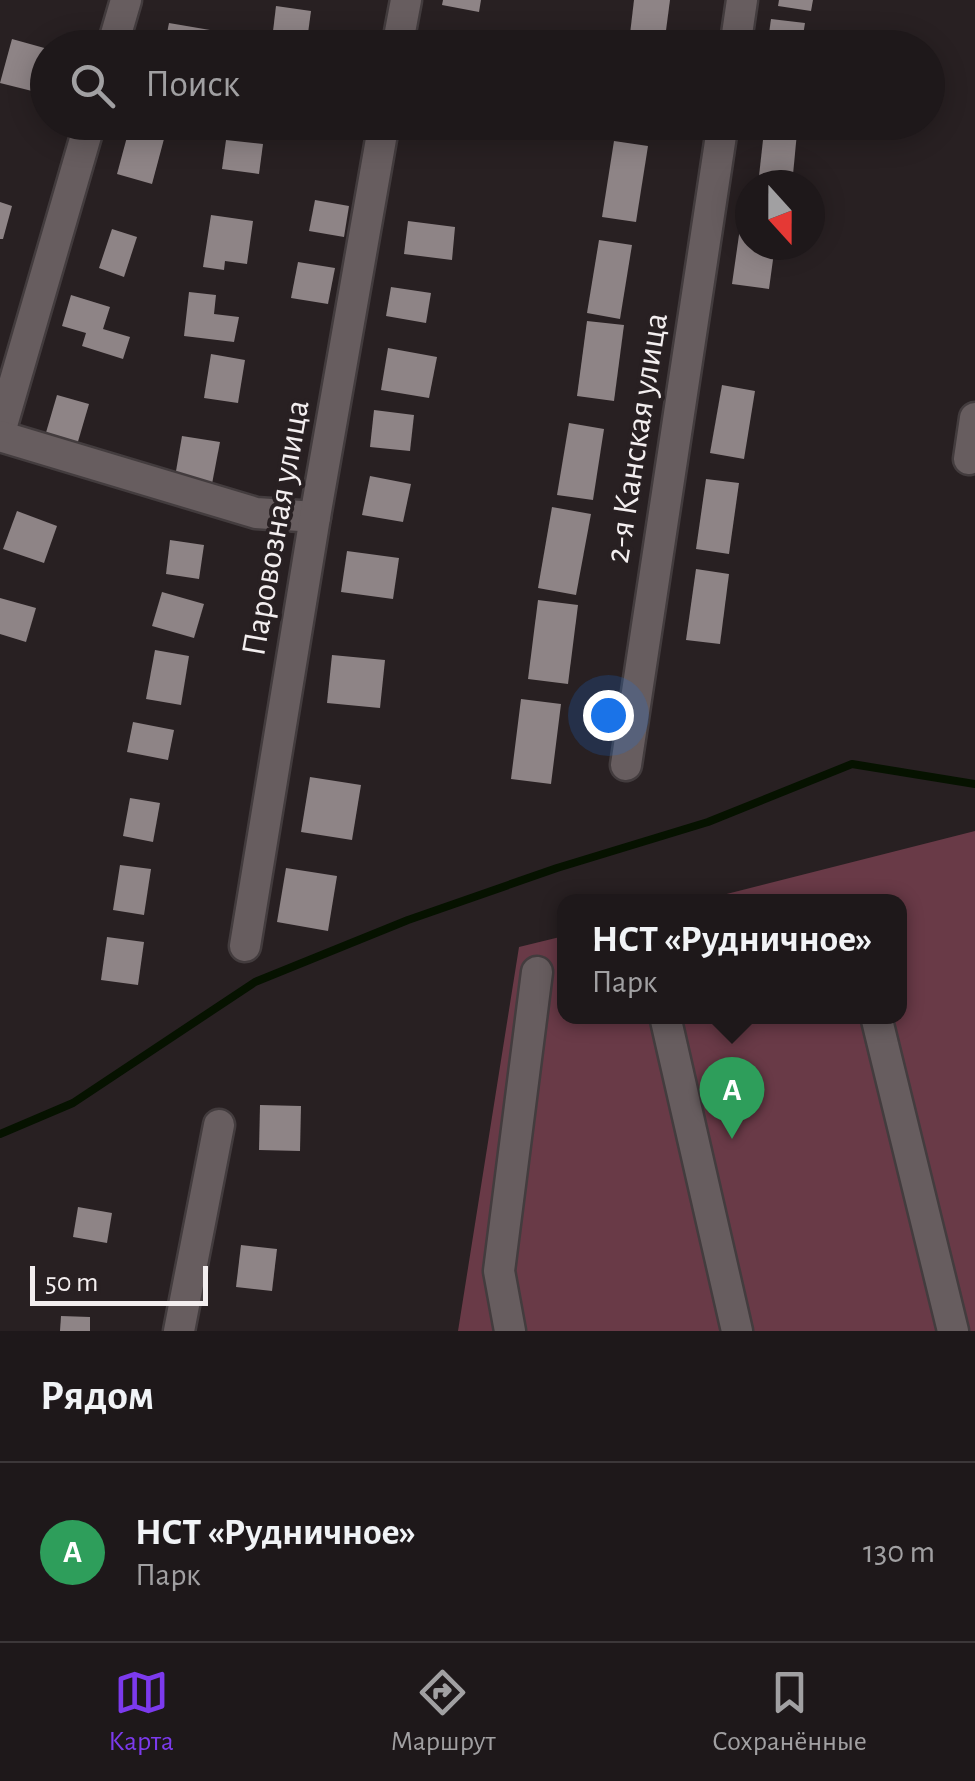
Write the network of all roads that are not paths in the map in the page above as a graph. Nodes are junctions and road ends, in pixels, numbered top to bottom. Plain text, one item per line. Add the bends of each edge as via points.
1 (126, 0) edge
2 (406, 0) edge
3 (742, 0) edge
4 (117, 30) edge
5 (400, 30) edge
6 (738, 30) edge
7 (85, 140) edge
8 (381, 140) edge
9 (720, 140) edge
10 (975, 418) edge
11 (0, 434) edge
12 (969, 459) dead end
13 (315, 517) junction
14 (626, 765) dead end
15 (245, 946) dead end
16 (537, 972) dead end
17 (666, 1024) edge
18 (878, 1024) edge
19 (219, 1124) dead end
20 (179, 1331) edge
21 (510, 1331) edge
22 (737, 1331) edge
23 (953, 1331) edge

1 - 4 street
2 - 5 street
3 - 6 street
7 - 11 street
8 - 13 street, Паровозная улица
9 - 14 street, 2-я Канская улица
10 - 12 street
11 - 13 street via 256,513
13 - 15 street, Паровозная улица
16 - 21 street via 499,1271
17 - 22 street
18 - 23 street
19 - 20 street

